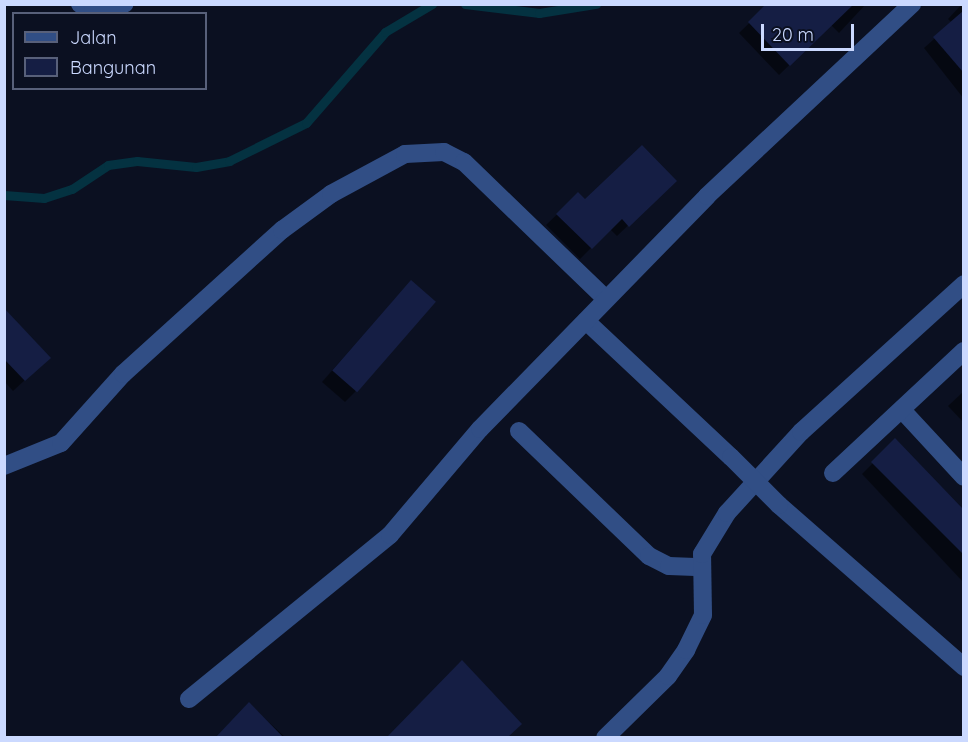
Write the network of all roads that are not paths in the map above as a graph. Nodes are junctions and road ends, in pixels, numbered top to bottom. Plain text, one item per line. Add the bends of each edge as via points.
1 (80, 4) edge
2 (123, 4) edge
3 (912, 4) edge
4 (963, 284) edge
5 (606, 299) junction
6 (586, 321) junction
7 (963, 351) edge
8 (902, 410) junction
9 (519, 431) dead end
10 (4, 466) edge
11 (833, 473) dead end
12 (963, 477) edge
13 (702, 567) junction
14 (963, 667) edge
15 (189, 699) dead end
16 (605, 738) edge

1 - 2 street via 93,10
3 - 5 street via 723,180
4 - 13 street via 769,464 712,534
5 - 6 street
5 - 10 street via 464,162 444,152 405,154 331,194 282,230 123,374 61,443
6 - 14 street, bridge via 779,505
6 - 15 street via 480,429 390,535
7 - 8 street
8 - 11 street
8 - 12 street
9 - 13 street via 649,556 669,566
13 - 16 street via 703,615 686,650 668,676

